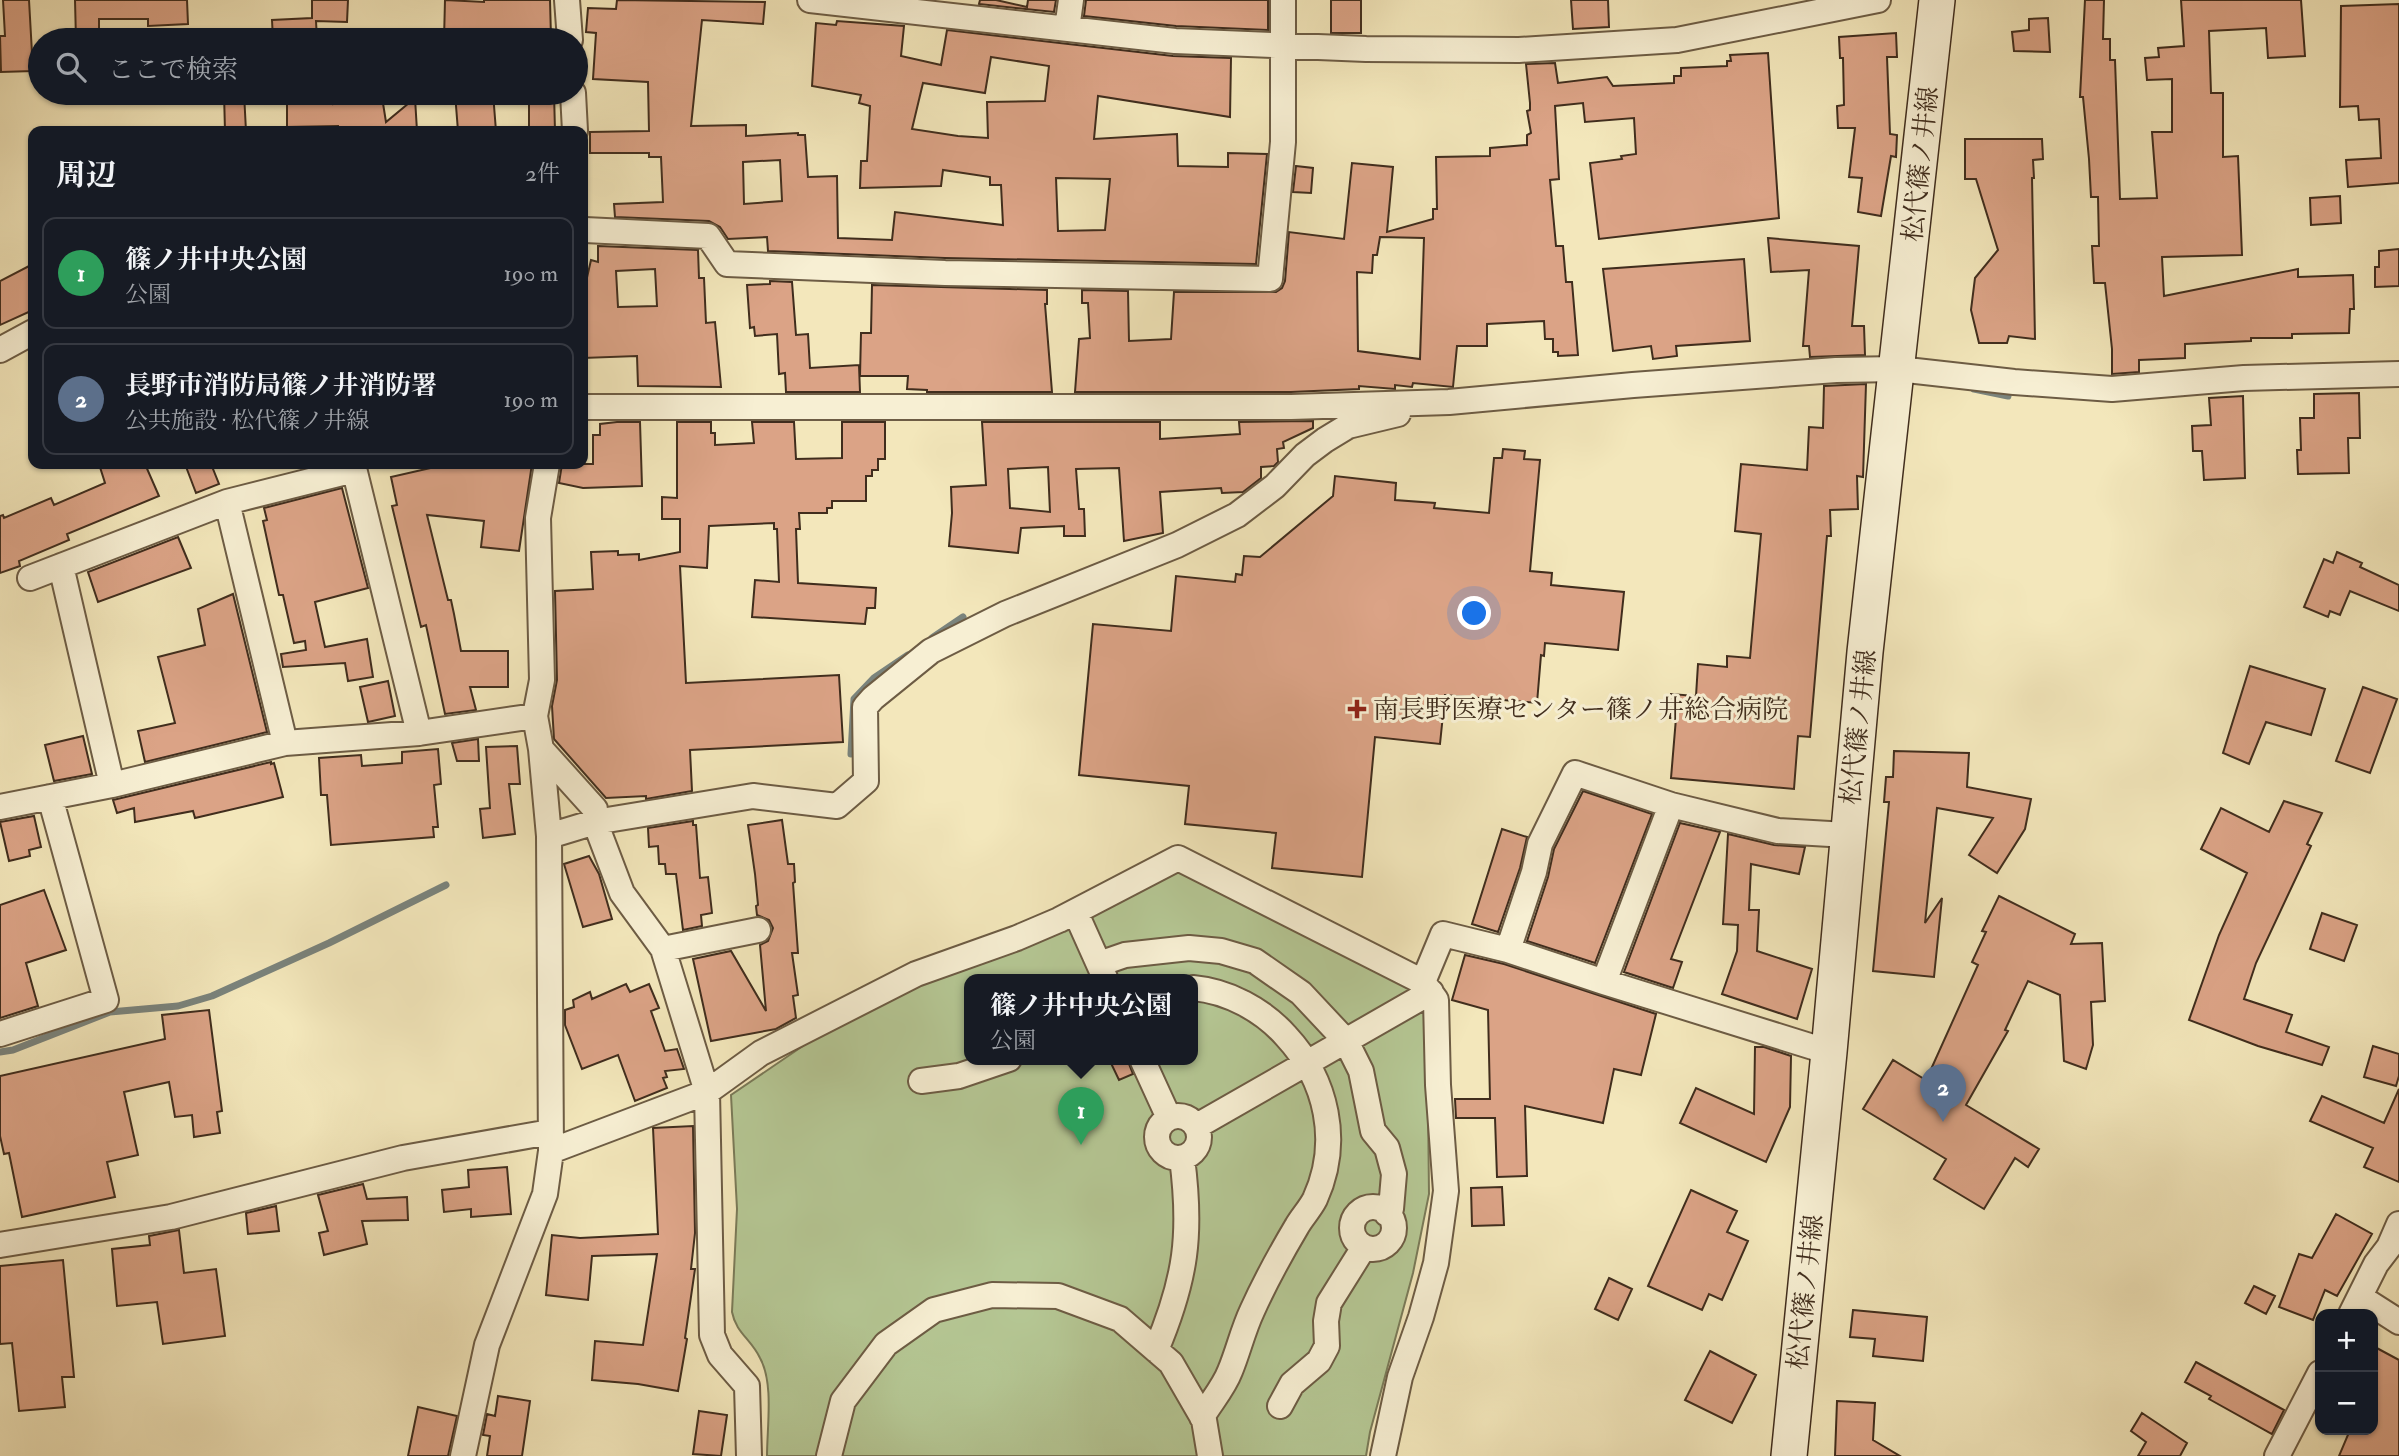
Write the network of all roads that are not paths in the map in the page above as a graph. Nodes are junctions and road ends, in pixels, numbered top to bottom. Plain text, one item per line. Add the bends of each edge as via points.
1 (568, 0) edge
2 (810, 0) edge
3 (1071, 0) edge
4 (1283, 0) edge
5 (1878, 0) edge
6 (1937, 0) edge
7 (880, 4) edge
8 (569, 28) edge
9 (1067, 29) junction
10 (1282, 46) junction
11 (574, 105) edge
12 (575, 126) edge
13 (588, 229) edge
14 (28, 335) edge
15 (0, 350) edge
16 (1898, 369) junction
17 (2399, 374) edge
18 (1449, 402) junction
19 (588, 407) edge
20 (347, 469) edge
21 (354, 469) edge
22 (546, 469) edge
23 (227, 502) junction
24 (61, 566) junction
25 (30, 578) dead end
26 (535, 716) junction
27 (419, 733) junction
28 (285, 743) junction
29 (541, 748) junction
30 (113, 785) junction
31 (50, 797) junction
32 (1671, 805) junction
33 (0, 807) edge
34 (595, 822) junction
35 (1847, 835) junction
36 (549, 836) junction
37 (1079, 920) dead end
38 (758, 930) dead end
39 (663, 949) junction
40 (1508, 950) junction
41 (1102, 972) edge
42 (1604, 982) junction
43 (1427, 987) junction
44 (1198, 988) edge
45 (0, 1034) edge
46 (1346, 1041) junction
47 (1829, 1052) junction
48 (1307, 1064) junction
49 (991, 1065) edge
50 (1145, 1065) edge
51 (921, 1081) dead end
52 (708, 1092) junction
53 (1170, 1118) junction
54 (1197, 1126) junction
55 (551, 1141) junction
56 (1182, 1158) junction
57 (2399, 1224) edge
58 (0, 1245) edge
59 (2356, 1306) edge
60 (2399, 1322) edge
61 (1156, 1350) junction
62 (2315, 1383) edge
63 (1280, 1406) dead end
64 (1202, 1417) junction
65 (463, 1456) edge
66 (749, 1456) edge
67 (829, 1456) edge
68 (1210, 1456) edge
69 (1383, 1456) edge
70 (1789, 1456) edge
71 (2277, 1456) edge

1 - 8 street
2 - 7 street
3 - 9 street
4 - 10 street
5 - 10 street via 1677,40 1519,50
6 - 16 main road, 松代篠ノ井線
7 - 9 street
9 - 10 street
10 - 13 street via 1283,142 1270,279 727,264 708,236
11 - 12 street
14 - 15 street
16 - 17 street via 2112,389 2244,378
16 - 18 street via 1836,370
16 - 35 main road, 松代篠ノ井線
18 - 19 street via 1291,407
18 - 34 street via 1348,426 1305,455 1237,515 1177,545 1005,614 931,651 865,708 866,781 837,806 753,796
20 - 23 street
21 - 27 street
22 - 26 street via 538,518 542,680
23 - 24 street
23 - 28 street
24 - 25 street
24 - 30 street
26 - 27 street
26 - 29 street
27 - 28 street
28 - 30 street
29 - 34 street via 595,809
29 - 36 street
30 - 31 street
31 - 33 street
31 - 45 street via 106,1000
32 - 35 street via 1778,831
32 - 40 street via 1575,773 1540,844
32 - 42 street
34 - 36 street
34 - 39 street via 622,893
35 - 47 main road, 松代篠ノ井線
36 - 55 street
37 - 41 street
38 - 39 street
39 - 52 street
40 - 42 street
40 - 43 street via 1443,934
41 - 46 street via 1125,955 1189,948 1221,951 1255,961 1301,993
42 - 47 street
43 - 46 street
43 - 52 street via 1178,858 1059,920 916,974 761,1053
43 - 69 street via 1436,1000 1446,1191 1436,1263 1401,1377
44 - 48 street via 1224,995 1262,1014 1286,1035
46 - 48 street
46 - 63 street via 1361,1071 1373,1130 1387,1148 1394,1174 1387,1214 1394,1226 1386,1244 1364,1247 1329,1303 1327,1346 1320,1361 1292,1384
47 - 70 main road, 松代篠ノ井線
48 - 54 street
48 - 64 street via 1325,1103 1328,1137 1315,1199 1251,1312 1229,1375
49 - 51 street via 959,1076
50 - 53 street
52 - 55 street
52 - 66 street via 712,1335 720,1355 747,1386
53 - 54 street via 1185,1116
53 - 56 street via 1160,1125 1157,1137 1170,1157
54 - 56 street via 1198,1146
55 - 58 street via 403,1158 171,1217
55 - 65 street via 545,1194 487,1345
56 - 61 street via 1187,1236 1181,1279
57 - 59 street
59 - 60 street
61 - 64 street via 1171,1363
61 - 67 street via 1120,1320 1058,1297 992,1296 934,1310 886,1344 843,1401
62 - 71 street
64 - 68 street

